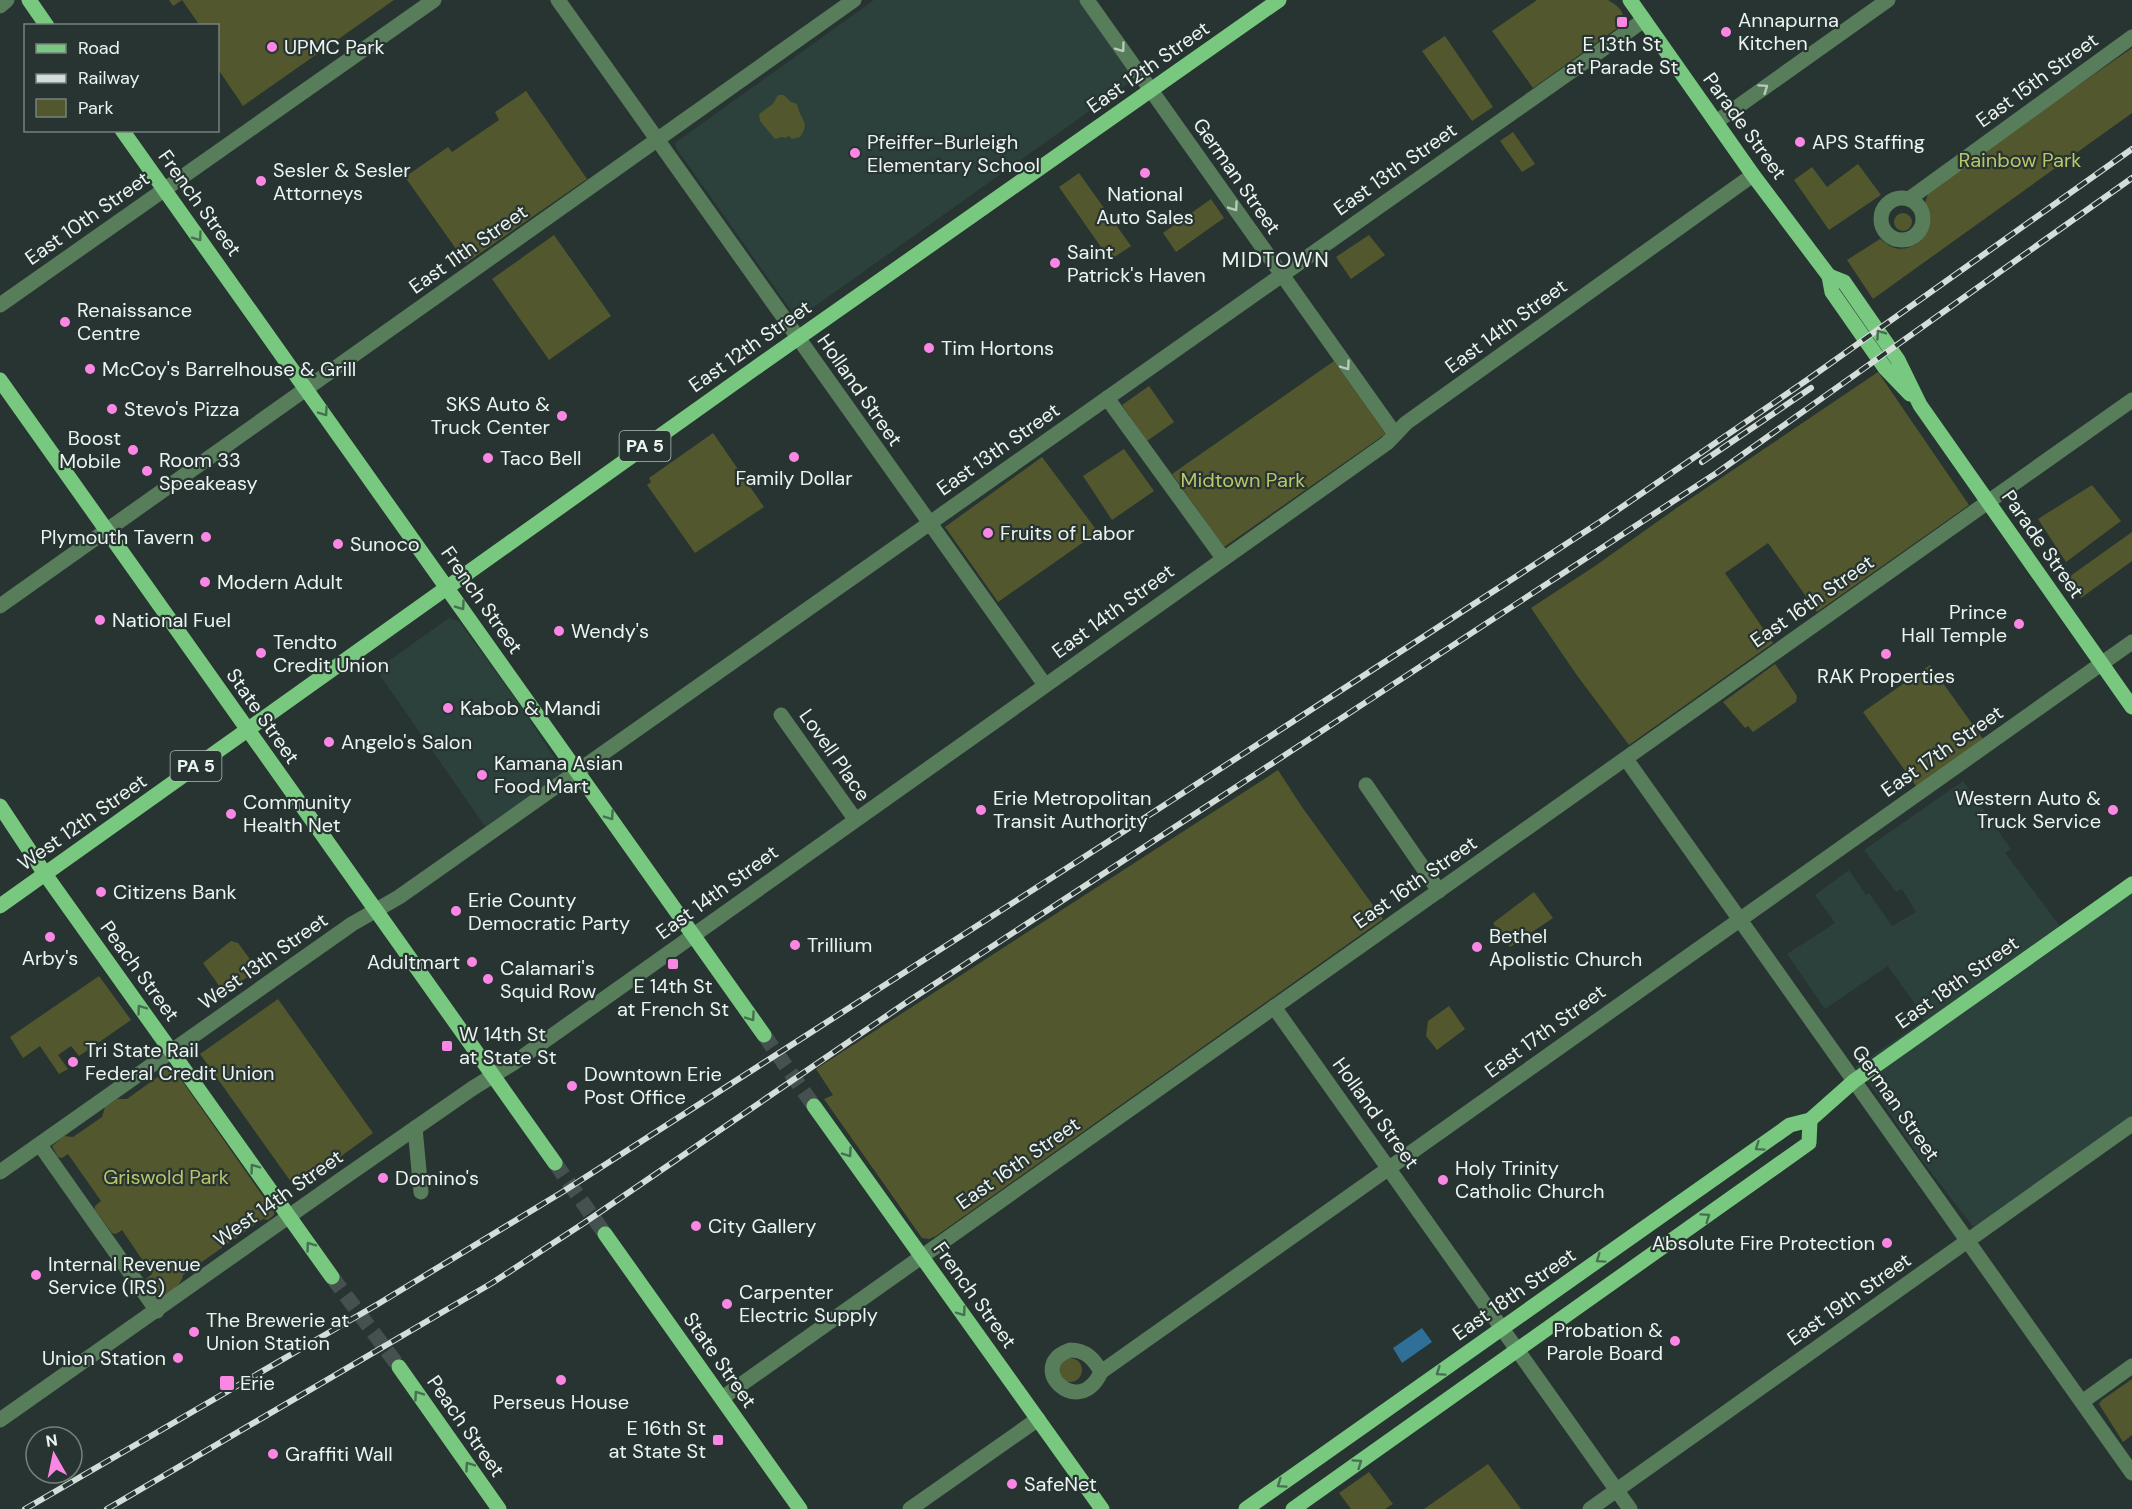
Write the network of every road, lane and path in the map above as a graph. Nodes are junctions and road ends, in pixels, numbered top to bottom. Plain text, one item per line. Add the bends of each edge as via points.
1 (7, 0) edge
2 (29, 0) edge
3 (434, 0) edge
4 (558, 0) edge
5 (854, 0) edge
6 (1087, 0) edge
7 (1280, 0) edge
8 (1630, 0) edge
9 (1888, 0) edge
10 (0, 6) edge
11 (1644, 20) junction
12 (46, 24) edge
13 (2132, 37) edge
14 (1151, 91) junction
15 (1716, 122) junction
16 (123, 132) edge
17 (657, 140) junction
18 (1754, 174) junction
19 (164, 189) junction
20 (1910, 199) dead end
21 (1282, 275) junction
22 (0, 305) edge
23 (798, 338) junction
24 (0, 380) edge
25 (307, 389) junction
26 (1107, 398) junction
27 (2132, 400) edge
28 (1395, 434) junction
29 (1988, 503) junction
30 (929, 524) junction
31 (105, 531) junction
32 (1223, 558) junction
33 (447, 587) junction
34 (0, 606) edge
35 (2132, 642) edge
36 (2101, 664) junction
37 (1045, 685) junction
38 (2132, 707) edge
39 (781, 715) dead end
40 (247, 730) junction
41 (1626, 759) junction
42 (578, 771) junction
43 (1366, 785) dead end
44 (0, 806) edge
45 (855, 819) junction
46 (45, 874) junction
47 (2132, 884) edge
48 (1439, 891) junction
49 (0, 906) edge
50 (375, 911) junction
51 (1739, 919) junction
52 (693, 935) junction
53 (1275, 1007) junction
54 (764, 1035) tunnel mouth
55 (172, 1052) junction
56 (493, 1076) junction
57 (1854, 1081) junction
58 (814, 1106) tunnel mouth
59 (1810, 1120) junction
60 (2132, 1124) edge
61 (415, 1128) junction
62 (40, 1145) junction
63 (555, 1163) tunnel mouth
64 (1390, 1168) junction
65 (0, 1172) edge
66 (421, 1192) dead end
67 (288, 1215) junction
68 (605, 1234) tunnel mouth
69 (1967, 1240) junction
70 (922, 1257) junction
71 (332, 1277) tunnel mouth
72 (157, 1311) junction
73 (1502, 1328) junction
74 (1518, 1350) junction
75 (2132, 1366) edge
76 (399, 1367) tunnel mouth
77 (1101, 1372) dead end
78 (722, 1398) junction
79 (2082, 1402) junction
80 (1038, 1419) junction
81 (0, 1420) edge
82 (2132, 1473) edge
83 (1617, 1490) junction
84 (499, 1509) edge
85 (800, 1509) edge
86 (910, 1509) edge
87 (1102, 1509) edge
88 (1246, 1509) edge
89 (1293, 1509) edge
90 (1590, 1509) edge
91 (1630, 1509) edge

1 - 10 street
2 - 12 main road
3 - 19 street, East 10th Street
4 - 17 street, Holland Street
5 - 17 street, East 11th Street
6 -> 14 street, German Street
7 - 14 main road, East 12th Street / PA 5
8 - 11 main road, Parade Street
15 -> 9 street
11 - 15 main road, Parade Street
11 - 21 street, East 13th Street
13 - 20 street, East 15th Street
14 -> 21 street, German Street
14 - 23 main road, East 12th Street / PA 5
15 - 18 main road, Parade Street
16 - 19 main road, French Street
17 - 23 street, Holland Street
17 - 25 street, East 11th Street
18 - 28 street, East 14th Street
18 - 29 main road, Parade Street via 1829,276 1844,282 1898,360 1920,405
19 - 22 street, East 10th Street
19 -> 25 main road, French Street
21 - 26 street, East 13th Street
21 -> 28 street, German Street
23 - 30 street, Holland Street
23 - 33 main road, East 12th Street / PA 5
24 - 31 main road, State Street
25 - 31 street, East 11th Street
25 -> 33 main road, French Street
26 - 30 street, East 13th Street
26 - 32 street
27 - 29 street, East 16th Street
28 - 32 street, East 14th Street
29 - 36 main road, Parade Street
29 - 41 street, East 16th Street
30 - 37 street, Holland Street
30 - 42 street, East 13th Street
31 - 34 street, East 11th Street
31 - 40 main road, State Street
32 - 37 street, East 14th Street
33 - 40 main road, East 12th Street / PA 5
33 -> 42 main road, French Street
35 - 36 street, East 17th Street
36 - 38 main road, Parade Street
36 - 51 street, East 17th Street
37 - 45 street, East 14th Street
39 - 45 street, Lovell Place
40 - 46 main road, West 12th Street / PA 5
40 - 50 main road, State Street
41 - 48 street, East 16th Street
41 - 51 street, German Street
42 - 50 street, East 13th Street
42 -> 52 main road, French Street
43 - 48 street
44 - 46 main road, Peach Street
45 - 52 street, East 14th Street
46 - 49 main road, West 12th Street / PA 5
55 -> 46 main road, Peach Street
47 - 57 main road, East 18th Street
48 - 53 street, East 16th Street
50 - 55 street, West 13th Street
50 - 56 main road, State Street
51 - 57 street, German Street
51 - 64 street, East 17th Street
52 -> 54 main road, French Street
52 - 56 street, East 14th Street
53 - 64 street, Holland Street
53 - 70 street, East 16th Street
55 - 62 street, West 13th Street
67 -> 55 main road, Peach Street
56 - 61 street, West 14th Street
56 - 63 main road, State Street
57 - 59 main road, East 18th Street
57 - 69 street, German Street
58 -> 70 main road, French Street
59 -> 73 main road, East 18th Street via 1790,1125
74 -> 59 main road via 1809,1143
60 - 69 street, East 19th Street
61 - 66 street
61 - 67 street, West 14th Street
62 - 65 street, West 13th Street
62 - 72 street
64 - 73 street, Holland Street
64 - 77 street, East 17th Street
71 -> 67 main road, Peach Street
67 - 72 street, West 14th Street
68 - 78 main road, State Street
69 - 79 street, German Street
69 - 83 street, East 19th Street
70 - 78 street, East 16th Street
70 -> 80 main road, French Street
72 - 81 street, West 14th Street
73 - 74 street, Holland Street
73 -> 88 main road, East 18th Street
74 - 83 street, Holland Street
89 -> 74 main road
75 - 79 street
84 -> 76 main road, Peach Street
78 - 85 main road, State Street
79 - 82 street, German Street
80 - 86 street
80 - 87 main road, French Street
83 - 90 street, East 19th Street
83 - 91 street, Holland Street

